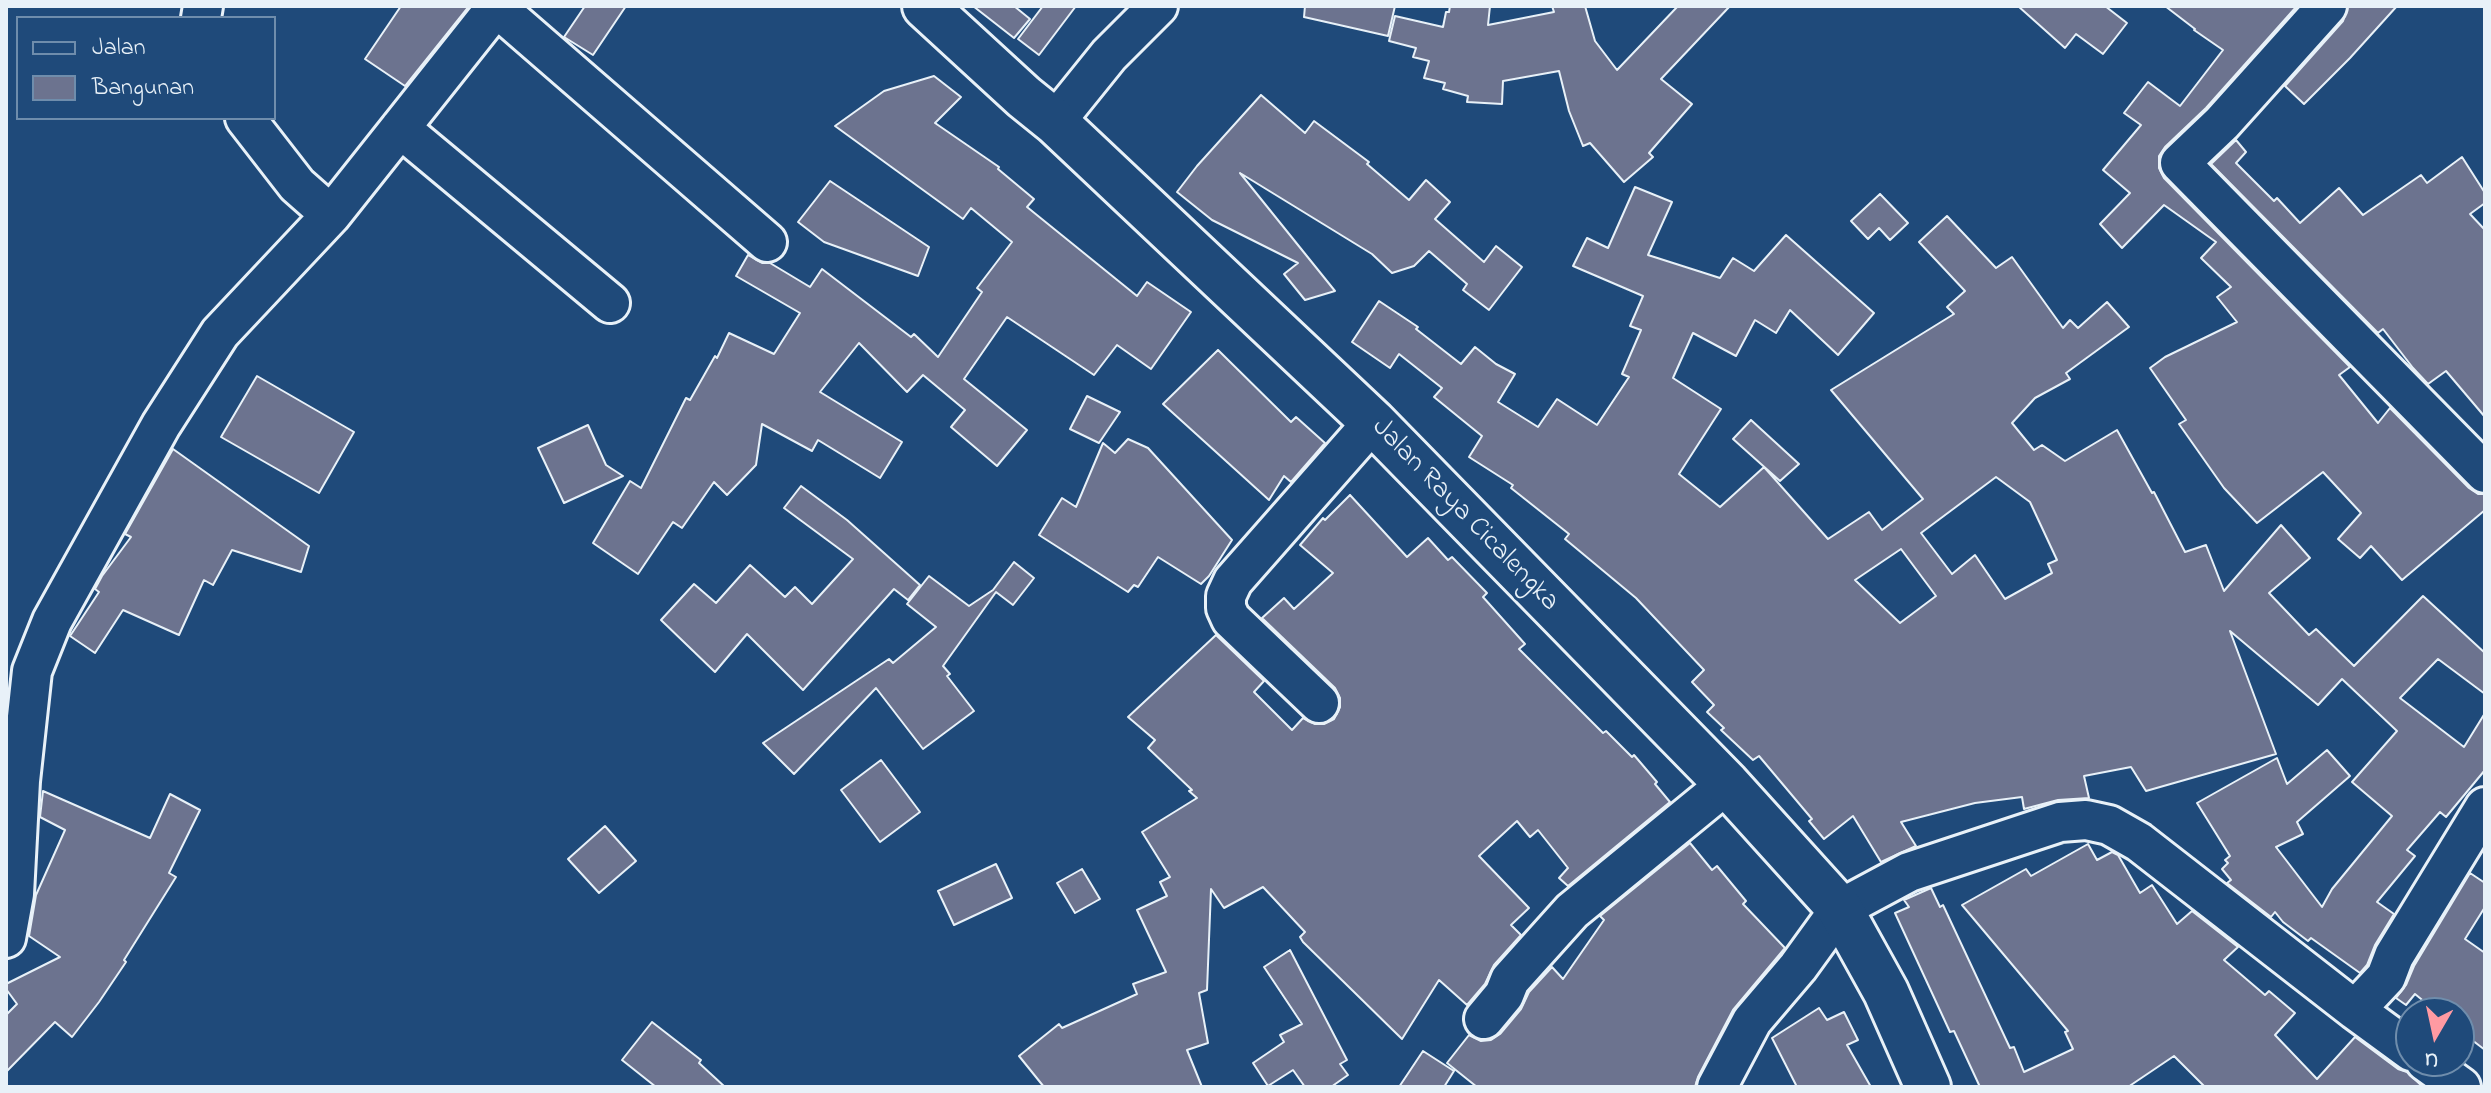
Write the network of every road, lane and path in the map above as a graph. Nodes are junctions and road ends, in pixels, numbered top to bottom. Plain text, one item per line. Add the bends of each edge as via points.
1 (496, 6) edge
2 (925, 6) edge
3 (1158, 6) edge
4 (2327, 6) edge
5 (247, 120) edge
6 (1055, 122) junction
7 (400, 128) junction
8 (331, 215) junction
9 (767, 242) dead end
10 (610, 303) dead end
11 (1373, 422) junction
12 (2485, 473) edge
13 (1319, 703) dead end
14 (1727, 784) junction
15 (2485, 807) edge
16 (1840, 909) junction
17 (6, 938) edge
18 (2355, 1010) junction
19 (1484, 1019) dead end
20 (2395, 1039) edge
21 (1717, 1087) edge
22 (1928, 1087) edge

1 - 7 street
1 - 9 street
2 - 6 main road, Jalan Raya Cicalengka
3 - 6 street via 1109,55
4 - 12 street via 2180,163
5 - 8 street via 297,185
6 - 11 main road, Jalan Raya Cicalengka
7 - 8 street
7 - 10 street
8 - 17 street via 220,333 161,425 52,621 32,671
11 - 13 street via 1233,581 1226,596 1231,619
11 - 14 main road, Jalan Raya Cicalengka
14 - 16 main road, Jalan Raya Cicalengka
14 - 19 street via 1572,911 1510,980
15 - 18 street via 2386,977
16 - 18 street via 1909,872 2060,822 2086,820 2109,825 2139,842
16 - 21 street via 1752,1021
16 - 22 main road, Jalan Raya Cicalengka via 1886,992
18 - 20 street

